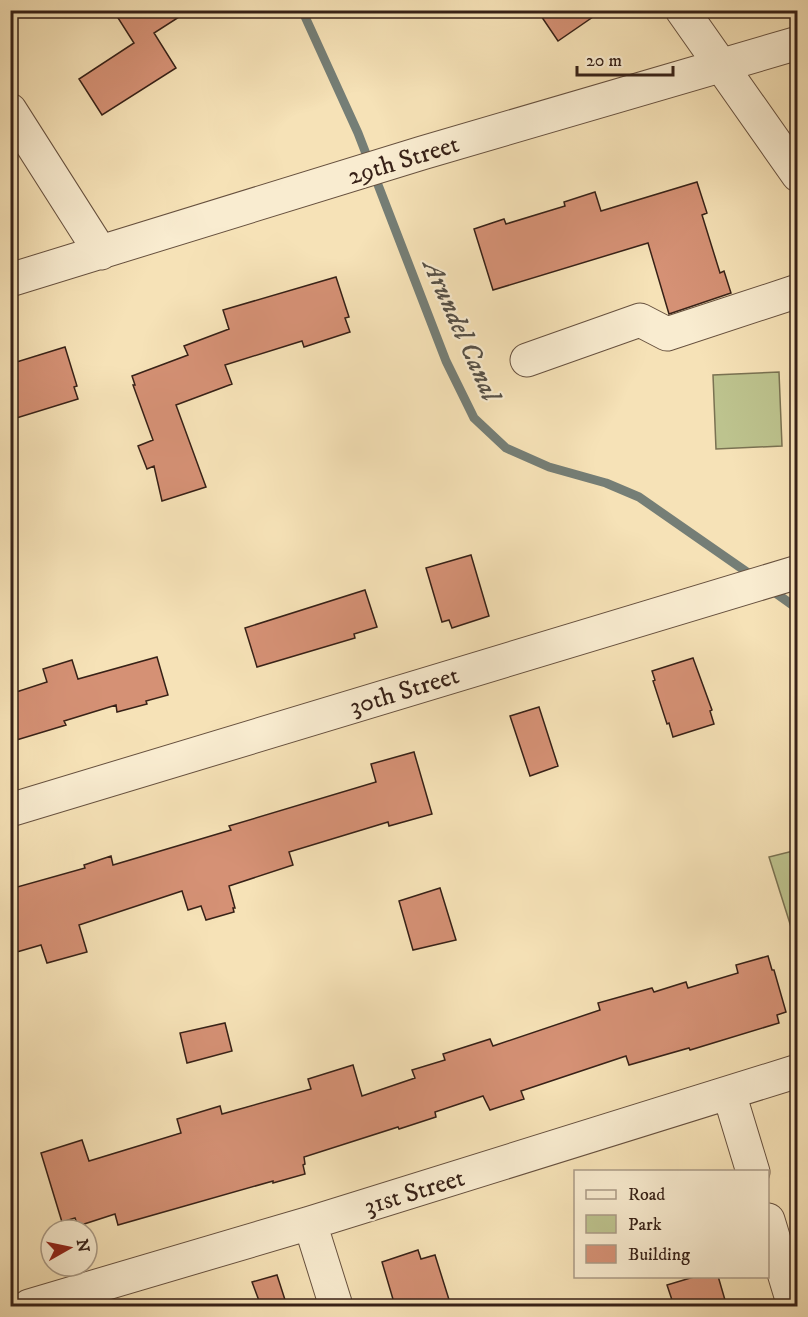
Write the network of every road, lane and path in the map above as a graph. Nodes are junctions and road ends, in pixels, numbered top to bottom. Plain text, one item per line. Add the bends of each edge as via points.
1 (682, 10) edge
2 (798, 43) edge
3 (719, 66) junction
4 (10, 110) edge
5 (798, 175) edge
6 (101, 253) junction
7 (10, 280) edge
8 (798, 291) edge
9 (527, 360) dead end
10 (798, 572) edge
11 (10, 810) edge
12 (798, 1071) edge
13 (729, 1093) junction
14 (752, 1170) edge
15 (310, 1223) junction
16 (769, 1223) edge
17 (29, 1306) edge
18 (336, 1306) edge
19 (794, 1306) edge

1 - 3 street
2 - 3 street, 29th Street
3 - 5 street
3 - 6 street, 29th Street
4 - 6 street
6 - 7 street, 29th Street
8 - 9 street via 667,334 640,320
10 - 11 street, 30th Street
12 - 13 street, 31st Street
13 - 14 street
13 - 15 street, 31st Street
15 - 17 street, 31st Street
15 - 18 street
16 - 19 street

